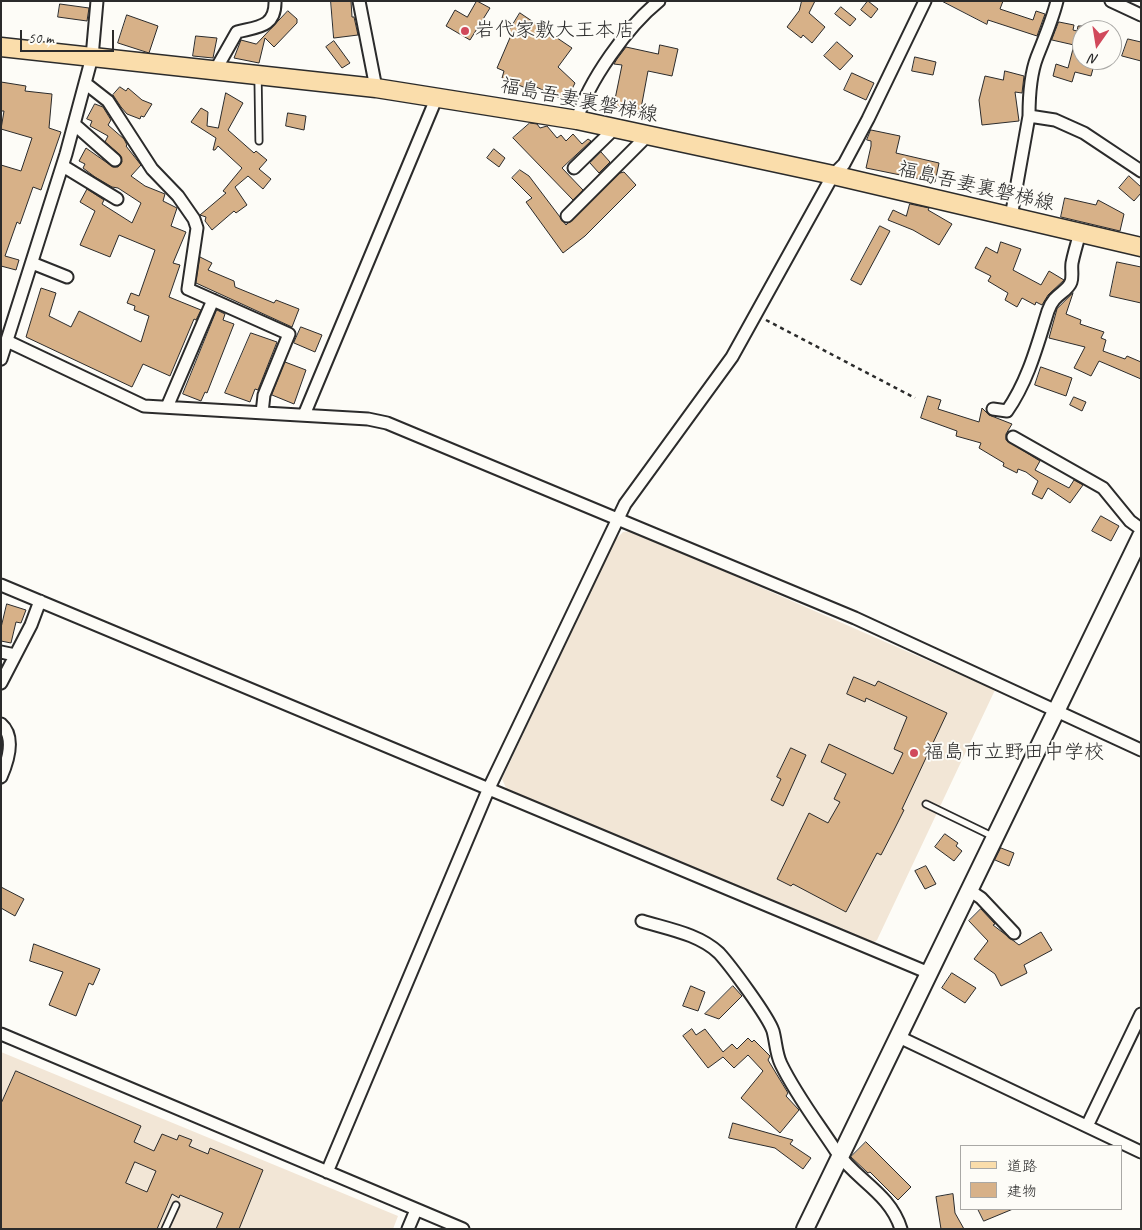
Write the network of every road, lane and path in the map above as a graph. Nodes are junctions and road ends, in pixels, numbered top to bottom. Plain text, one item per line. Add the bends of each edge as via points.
1 (97, 1) edge
2 (275, 1) edge
3 (359, 1) edge
4 (659, 1) edge
5 (926, 1) edge
6 (1057, 1) edge
7 (1111, 1) edge
8 (1141, 15) edge
9 (1, 46) edge
10 (92, 57) junction
11 (216, 69) junction
12 (258, 75) junction
13 (85, 83) junction
14 (376, 88) junction
15 (436, 99) junction
16 (1029, 116) junction
17 (577, 120) junction
18 (74, 124) junction
19 (615, 128) junction
20 (648, 135) junction
21 (259, 141) dead end
22 (115, 160) dead end
23 (63, 166) junction
24 (574, 168) dead end
25 (1141, 171) edge
26 (833, 175) junction
27 (117, 199) dead end
28 (567, 216) dead end
29 (1011, 217) junction
30 (1080, 233) junction
31 (1141, 247) edge
32 (32, 263) junction
33 (67, 277) dead end
34 (213, 300) junction
35 (756, 315) junction
36 (7, 341) junction
37 (1, 358) edge
38 (915, 398) dead end
39 (167, 407) junction
40 (993, 409) dead end
41 (262, 413) junction
42 (304, 415) junction
43 (1013, 437) dead end
44 (618, 518) junction
45 (1141, 529) edge
46 (1141, 536) edge
47 (1, 585) edge
48 (40, 601) junction
49 (1, 652) edge
50 (15, 655) junction
51 (1, 682) edge
52 (1056, 710) junction
53 (1, 724) edge
54 (1141, 750) edge
55 (1, 777) edge
56 (489, 788) junction
57 (926, 804) dead end
58 (994, 837) junction
59 (969, 890) junction
60 (642, 921) dead end
61 (1014, 933) dead end
62 (929, 974) junction
63 (1141, 1014) edge
64 (1, 1034) edge
65 (899, 1037) junction
66 (1087, 1126) junction
67 (1141, 1152) edge
68 (840, 1156) junction
69 (327, 1172) junction
70 (176, 1205) dead end
71 (416, 1210) junction
72 (165, 1229) edge
73 (408, 1229) edge
74 (463, 1229) edge
75 (805, 1229) edge
76 (901, 1229) edge

1 - 10 street
2 - 11 street via 272,18 255,30 237,32
3 - 14 street
4 - 17 street via 626,35 583,100
5 - 26 street via 844,164
6 - 16 street via 1045,43 1037,58
7 - 8 street
9 - 10 main road, 福島吾妻裏磐梯線
10 - 11 main road, 福島吾妻裏磐梯線
10 - 13 street
11 - 12 main road, 福島吾妻裏磐梯線
12 - 14 main road, 福島吾妻裏磐梯線
12 - 21 lane
13 - 18 street
13 - 34 street via 108,101 152,169 178,196 194,219 197,228 188,289
14 - 15 main road, 福島吾妻裏磐梯線
15 - 17 main road, 福島吾妻裏磐梯線
15 - 42 street
16 - 25 street via 1055,120 1084,133
16 - 29 street
17 - 19 main road, 福島吾妻裏磐梯線
18 - 22 street
18 - 23 street
19 - 20 main road, 福島吾妻裏磐梯線
19 - 24 street
20 - 26 main road, 福島吾妻裏磐梯線
20 - 28 street
23 - 27 street
23 - 32 street
26 - 29 main road, 福島吾妻裏磐梯線
26 - 35 street
29 - 30 main road, 福島吾妻裏磐梯線
30 - 31 main road, 福島吾妻裏磐梯線
30 - 40 street via 1072,264 1072,280 1055,296 1048,310 1041,338 1017,396 1007,410
32 - 33 street
32 - 36 street
34 - 39 street
34 - 41 street via 289,334 264,395
35 - 38 path
35 - 44 street via 732,357
36 - 37 street
36 - 39 street via 144,406
39 - 41 street
41 - 42 street
42 - 44 street via 387,423
43 - 45 street via 1103,488 1130,521
44 - 52 street via 855,618
44 - 56 street
46 - 52 street
47 - 48 street
48 - 50 street
48 - 56 street
49 - 50 street
50 - 51 street
52 - 54 street
52 - 58 street
53 - 55 street via 10,740
56 - 62 street
56 - 69 street
57 - 58 lane
58 - 59 street
59 - 61 street via 981,898
59 - 62 street
60 - 68 street via 699,939 719,953 766,1016 773,1030 779,1061
62 - 65 street
63 - 66 street
64 - 69 street
65 - 66 street
65 - 68 street
66 - 67 street
68 - 75 street
68 - 76 street via 884,1197
69 - 71 street
70 - 72 lane
71 - 73 street
71 - 74 street

